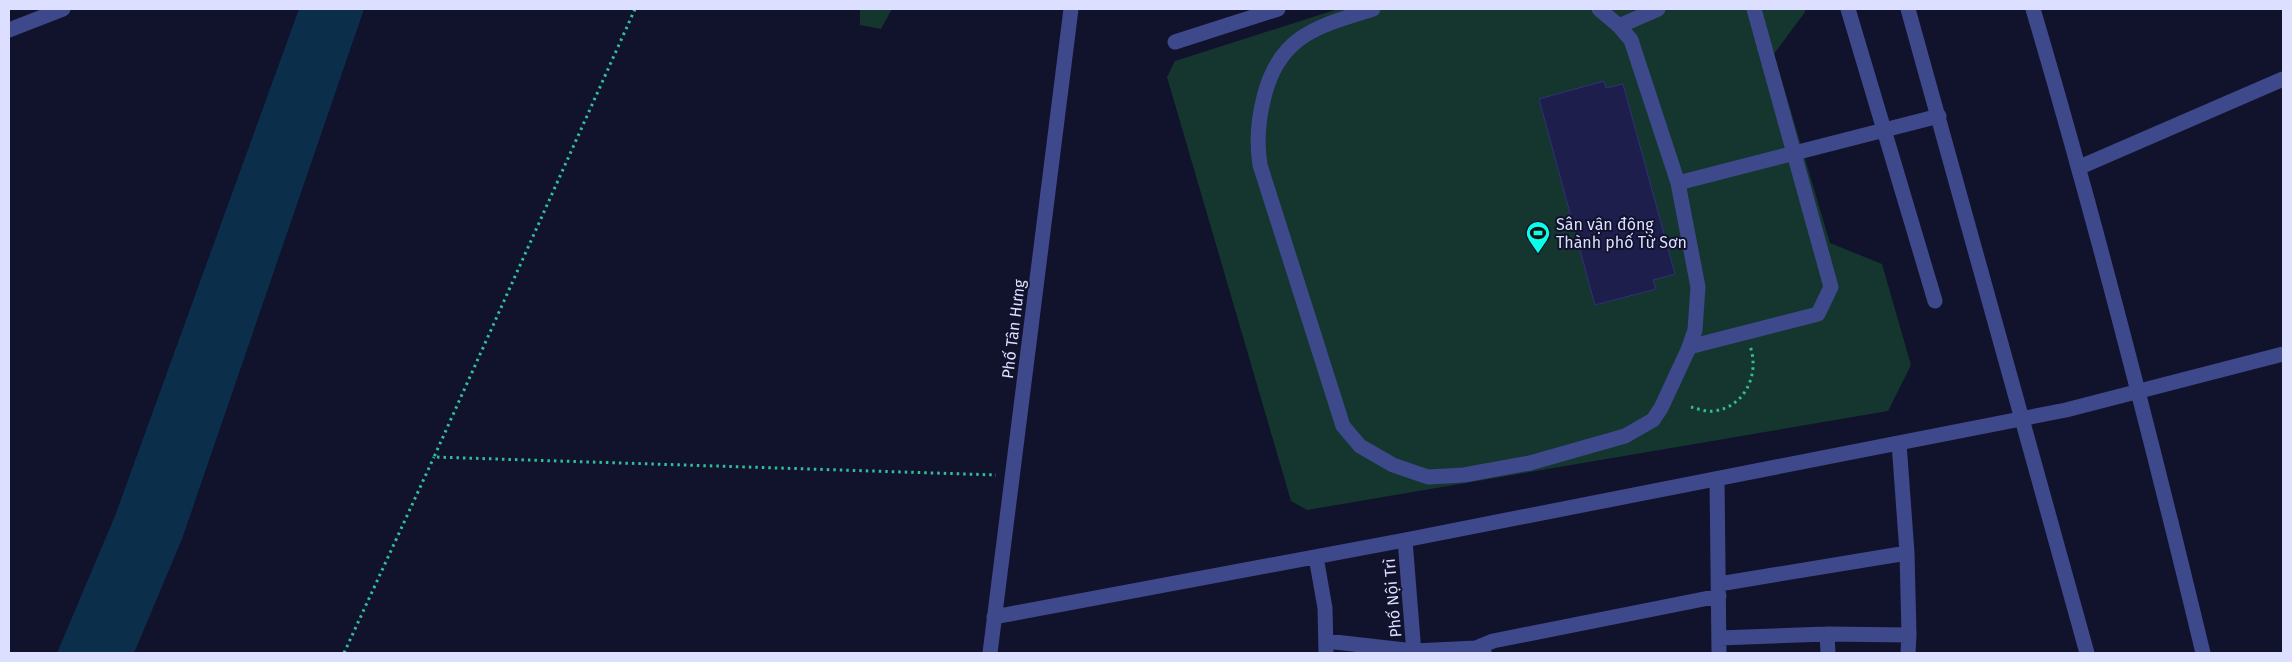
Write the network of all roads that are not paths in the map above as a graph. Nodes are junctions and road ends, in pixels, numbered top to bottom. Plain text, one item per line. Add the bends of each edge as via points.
1 (63, 9) edge
2 (1071, 9) edge
3 (1278, 9) edge
4 (1373, 9) edge
5 (1599, 9) edge
6 (1658, 9) edge
7 (1754, 9) edge
8 (1848, 9) edge
9 (1908, 9) edge
10 (2034, 9) edge
11 (1619, 26) junction
12 (9, 30) edge
13 (1175, 42) dead end
14 (2283, 79) edge
15 (1939, 116) junction
16 (1884, 130) junction
17 (1794, 153) junction
18 (2080, 166) junction
19 (1678, 182) junction
20 (1934, 301) dead end
21 (1689, 347) junction
22 (2283, 354) edge
23 (2140, 391) junction
24 (2022, 419) junction
25 (1898, 443) junction
26 (1717, 479) junction
27 (1405, 540) junction
28 (1907, 553) junction
29 (1316, 557) junction
30 (1719, 590) junction
31 (994, 617) junction
32 (1827, 634) junction
33 (1909, 636) junction
34 (1720, 646) edge
35 (1326, 647) edge
36 (1482, 651) edge
37 (1414, 652) edge
38 (990, 653) edge
39 (1828, 653) edge
40 (1908, 653) edge
41 (2087, 653) edge
42 (2203, 653) edge

1 - 12 street
2 - 31 street, Phố Tân Hưng
3 - 13 street
4 - 21 street via 1328,23 1301,37 1283,52 1265,90 1256,140 1262,174 1343,426 1349,435 1360,446 1393,465 1428,477 1464,475 1530,463 1625,436 1653,420
5 - 11 street
6 - 11 street
7 - 17 street
8 - 16 street
9 - 15 street
10 - 18 street
11 - 19 street via 1630,40
14 - 18 street
15 - 16 street
15 - 24 street
16 - 17 street
16 - 20 street
17 - 19 street
17 - 21 street via 1830,287 1818,314
18 - 23 street
19 - 21 street via 1698,287 1695,330
22 - 23 street
23 - 24 street
23 - 42 street
24 - 25 street
24 - 41 street
25 - 26 street
25 - 28 street
26 - 27 street
26 - 30 street
27 - 29 street
27 - 37 street, Phố Nội Trì
28 - 30 street
28 - 33 street
29 - 31 street
29 - 35 street via 1325,608
30 - 34 street
30 - 36 street via 1493,642
31 - 38 street, Phố Tân Hưng
32 - 33 street
32 - 34 street
32 - 39 street
33 - 40 street
35 - 37 street
36 - 37 street

